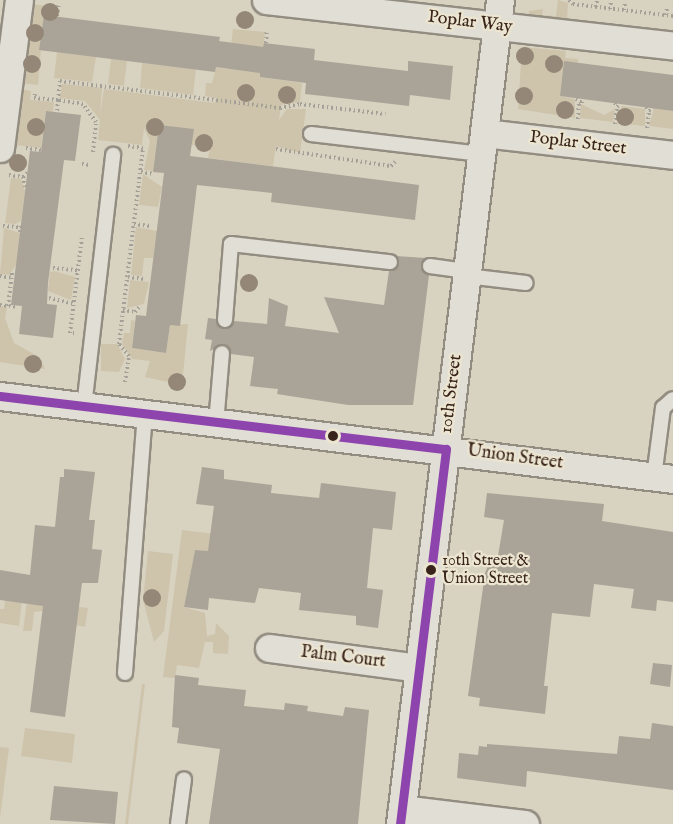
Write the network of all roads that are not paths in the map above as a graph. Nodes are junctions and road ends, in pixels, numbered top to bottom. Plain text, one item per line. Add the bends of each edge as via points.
1 (19, 0) edge
2 (266, 0) edge
3 (500, 0) edge
4 (497, 26) junction
5 (673, 46) edge
6 (311, 134) dead end
7 (482, 144) junction
8 (0, 148) edge
9 (118, 150) road end
10 (673, 155) edge
11 (390, 262) dead end
12 (430, 266) dead end
13 (467, 273) junction
14 (526, 283) dead end
15 (225, 320) dead end
16 (222, 353) dead end
17 (0, 396) edge
18 (673, 399) edge
19 (84, 407) junction
20 (145, 415) junction
21 (216, 424) junction
22 (446, 449) junction
23 (663, 478) edge
24 (269, 648) dead end
25 (418, 668) junction
26 (125, 673) dead end
27 (184, 779) dead end
28 (401, 816) edge
29 (178, 824) edge
30 (525, 824) edge

1 - 8 street
2 - 4 street, Poplar Way
3 - 4 street, 10th Street
4 - 5 street, Poplar Way
4 - 7 street, 10th Street
6 - 7 lane
7 - 10 street, Poplar Street
7 - 13 street, 10th Street
9 - 19 lane
11 - 15 lane via 231,244
12 - 13 lane
13 - 14 lane
13 - 22 street, 10th Street
16 - 21 lane
17 - 19 street, Union Street
18 - 23 lane via 663,408
19 - 20 street, Union Street
20 - 21 street, Union Street
20 - 26 lane
21 - 22 street, Union Street
22 - 23 street, Union Street
22 - 25 street, 10th Street
24 - 25 street, Palm Court
25 - 28 street, 10th Street
27 - 29 lane
28 - 30 street

